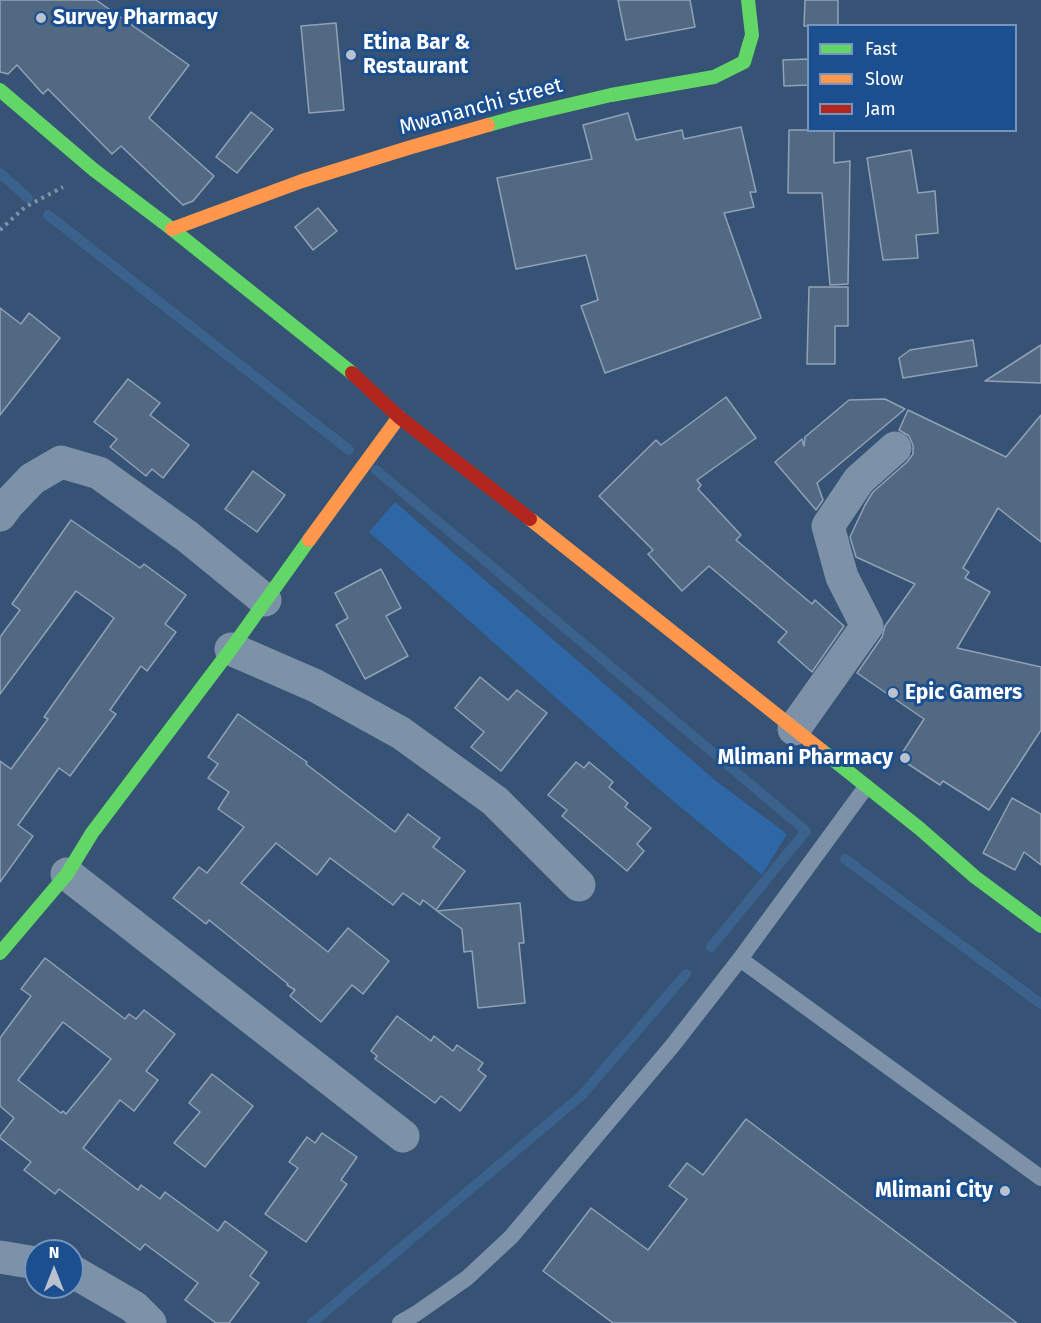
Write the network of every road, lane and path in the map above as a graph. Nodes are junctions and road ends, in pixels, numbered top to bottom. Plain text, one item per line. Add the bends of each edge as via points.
1 (748, 0) edge
2 (0, 90) edge
3 (94, 170) junction
4 (172, 229) junction
5 (0, 230) edge
6 (399, 417) junction
7 (895, 448) dead end
8 (0, 515) edge
9 (266, 600) junction
10 (231, 649) junction
11 (794, 729) junction
12 (867, 788) junction
13 (67, 874) junction
14 (579, 885) dead end
15 (1041, 926) edge
16 (0, 953) edge
17 (740, 959) junction
18 (403, 1136) dead end
19 (1041, 1178) edge
20 (0, 1257) edge
21 (24, 1261) edge
22 (84, 1277) edge
23 (150, 1323) edge
24 (400, 1323) edge

1 - 4 street, Mwananchi street via 752,35 744,62 714,77 517,117 302,181
2 - 3 street
3 - 4 street
3 - 5 path via 25,207
4 - 6 street via 342,364
6 - 9 street
6 - 11 street
7 - 11 street via 859,480 828,526 842,577 867,626
8 - 9 street via 32,479 61,462 99,472
9 - 10 street
10 - 13 street via 92,833
10 - 14 street via 316,686 401,733 495,801
11 - 12 street
12 - 15 street
12 - 17 lane
13 - 16 street
13 - 18 street
17 - 19 lane
17 - 24 lane via 674,1045 511,1237 467,1278
20 - 21 street
22 - 23 street via 134,1307

